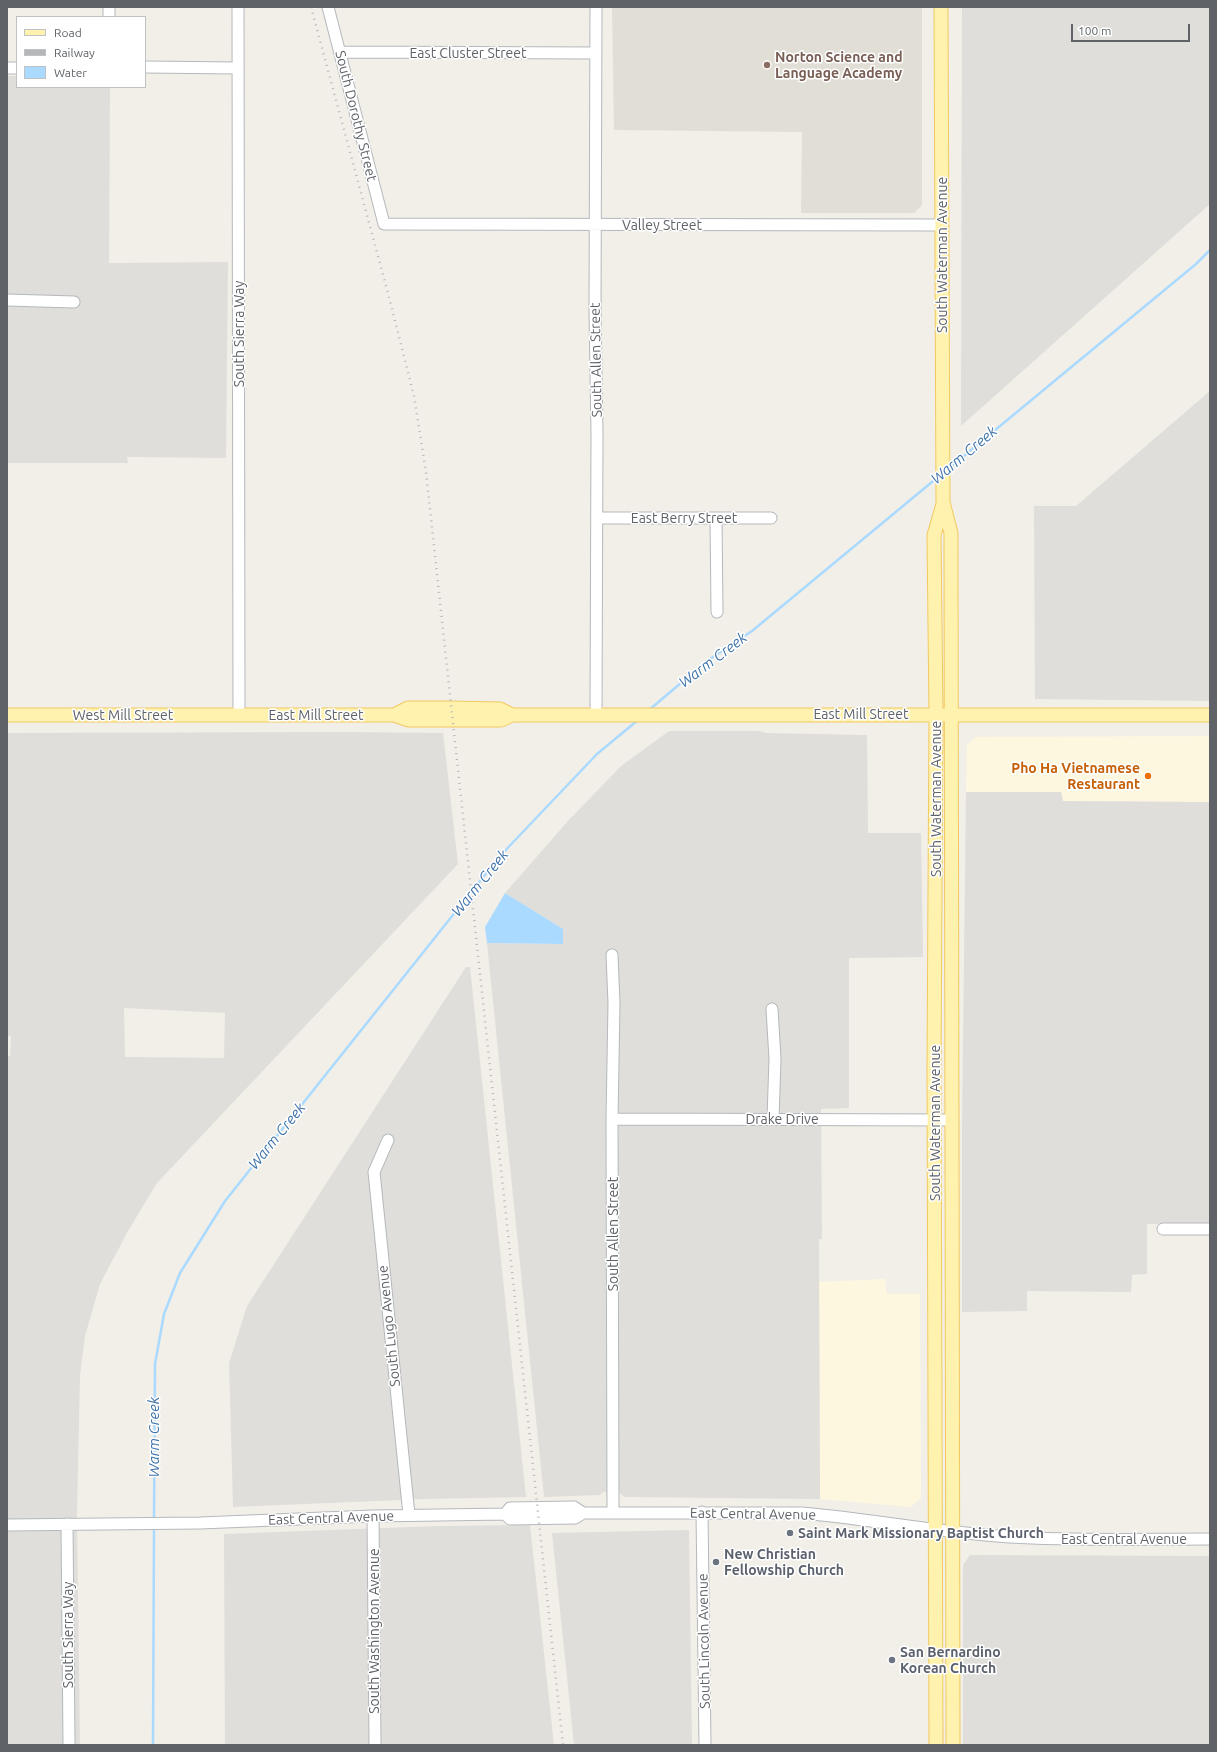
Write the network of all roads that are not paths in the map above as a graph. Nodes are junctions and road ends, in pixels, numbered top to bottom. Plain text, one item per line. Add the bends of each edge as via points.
1 (238, 7) edge
2 (328, 7) edge
3 (596, 7) edge
4 (941, 7) edge
5 (340, 52) junction
6 (596, 53) junction
7 (146, 67) edge
8 (238, 68) junction
9 (384, 224) joint
10 (596, 225) junction
11 (941, 225) junction
12 (7, 300) edge
13 (74, 302) dead end
14 (943, 502) junction
15 (596, 518) junction
16 (716, 518) junction
17 (771, 518) dead end
18 (934, 535) junction
19 (717, 612) dead end
20 (951, 626) junction
21 (596, 714) junction
22 (936, 714) junction
23 (951, 714) junction
24 (239, 715) junction
25 (1210, 715) edge
26 (7, 716) edge
27 (612, 955) dead end
28 (772, 1009) dead end
29 (612, 1119) junction
30 (774, 1119) junction
31 (935, 1120) junction
32 (952, 1120) junction
33 (388, 1140) dead end
34 (1163, 1229) dead end
35 (1210, 1229) edge
36 (935, 1302) junction
37 (952, 1370) junction
38 (613, 1512) junction
39 (702, 1512) junction
40 (409, 1515) junction
41 (373, 1516) junction
42 (67, 1524) junction
43 (7, 1525) edge
44 (936, 1530) junction
45 (952, 1532) junction
46 (1210, 1540) edge
47 (69, 1745) edge
48 (375, 1745) edge
49 (705, 1745) edge
50 (936, 1745) edge
51 (953, 1745) edge

1 - 8 street, South Sierra Way
2 - 5 street, South Dorothy Street
3 - 6 street, South Allen Street
4 - 11 main road, South Waterman Avenue
5 - 6 street, East Cluster Street
5 - 9 street, South Dorothy Street
6 - 10 street, South Allen Street
7 - 8 street
8 - 24 street, South Sierra Way
9 - 10 street, Valley Street
10 - 11 street, Valley Street
10 - 15 street, South Allen Street
11 - 14 main road, South Waterman Avenue
12 - 13 street
14 - 18 main road, South Waterman Avenue
14 - 20 main road, South Waterman Avenue via 951,533
15 - 16 street, East Berry Street
15 - 21 street, South Allen Street
16 - 17 street, East Berry Street
16 - 19 street
18 - 20 main road via 942,539 942,612
18 - 22 main road, South Waterman Avenue
20 - 23 main road, South Waterman Avenue
21 - 22 main road, East Mill Street
21 - 24 main road, East Mill Street via 512,715 500,709 408,708 394,715
22 - 23 main road, East Mill Street
22 - 31 main road, South Waterman Avenue
23 - 25 main road, East Mill Street
23 - 32 main road, South Waterman Avenue
24 - 26 main road, West Mill Street
27 - 29 street, South Allen Street
28 - 30 street via 775,1059
29 - 30 street, Drake Drive
29 - 38 street, South Allen Street
30 - 31 street, Drake Drive
31 - 32 street, Drake Drive
31 - 36 main road, South Waterman Avenue
32 - 37 main road, South Waterman Avenue
33 - 40 street, South Lugo Avenue via 374,1172
34 - 35 street
36 - 37 main road via 944,1306 944,1333
36 - 44 main road, South Waterman Avenue
37 - 45 main road, South Waterman Avenue
38 - 39 street, East Central Avenue
38 - 40 street, East Central Avenue via 583,1513 574,1507 543,1507 510,1508 505,1514
39 - 44 street, East Central Avenue via 802,1513
39 - 49 street, South Lincoln Avenue
40 - 41 street, East Central Avenue
41 - 42 street, East Central Avenue via 200,1523
41 - 48 street, South Washington Avenue
42 - 43 street, East Central Avenue
42 - 47 street, South Sierra Way
44 - 45 street, East Central Avenue
44 - 50 main road, South Waterman Avenue
45 - 46 street, East Central Avenue via 1011,1537
45 - 51 main road, South Waterman Avenue

